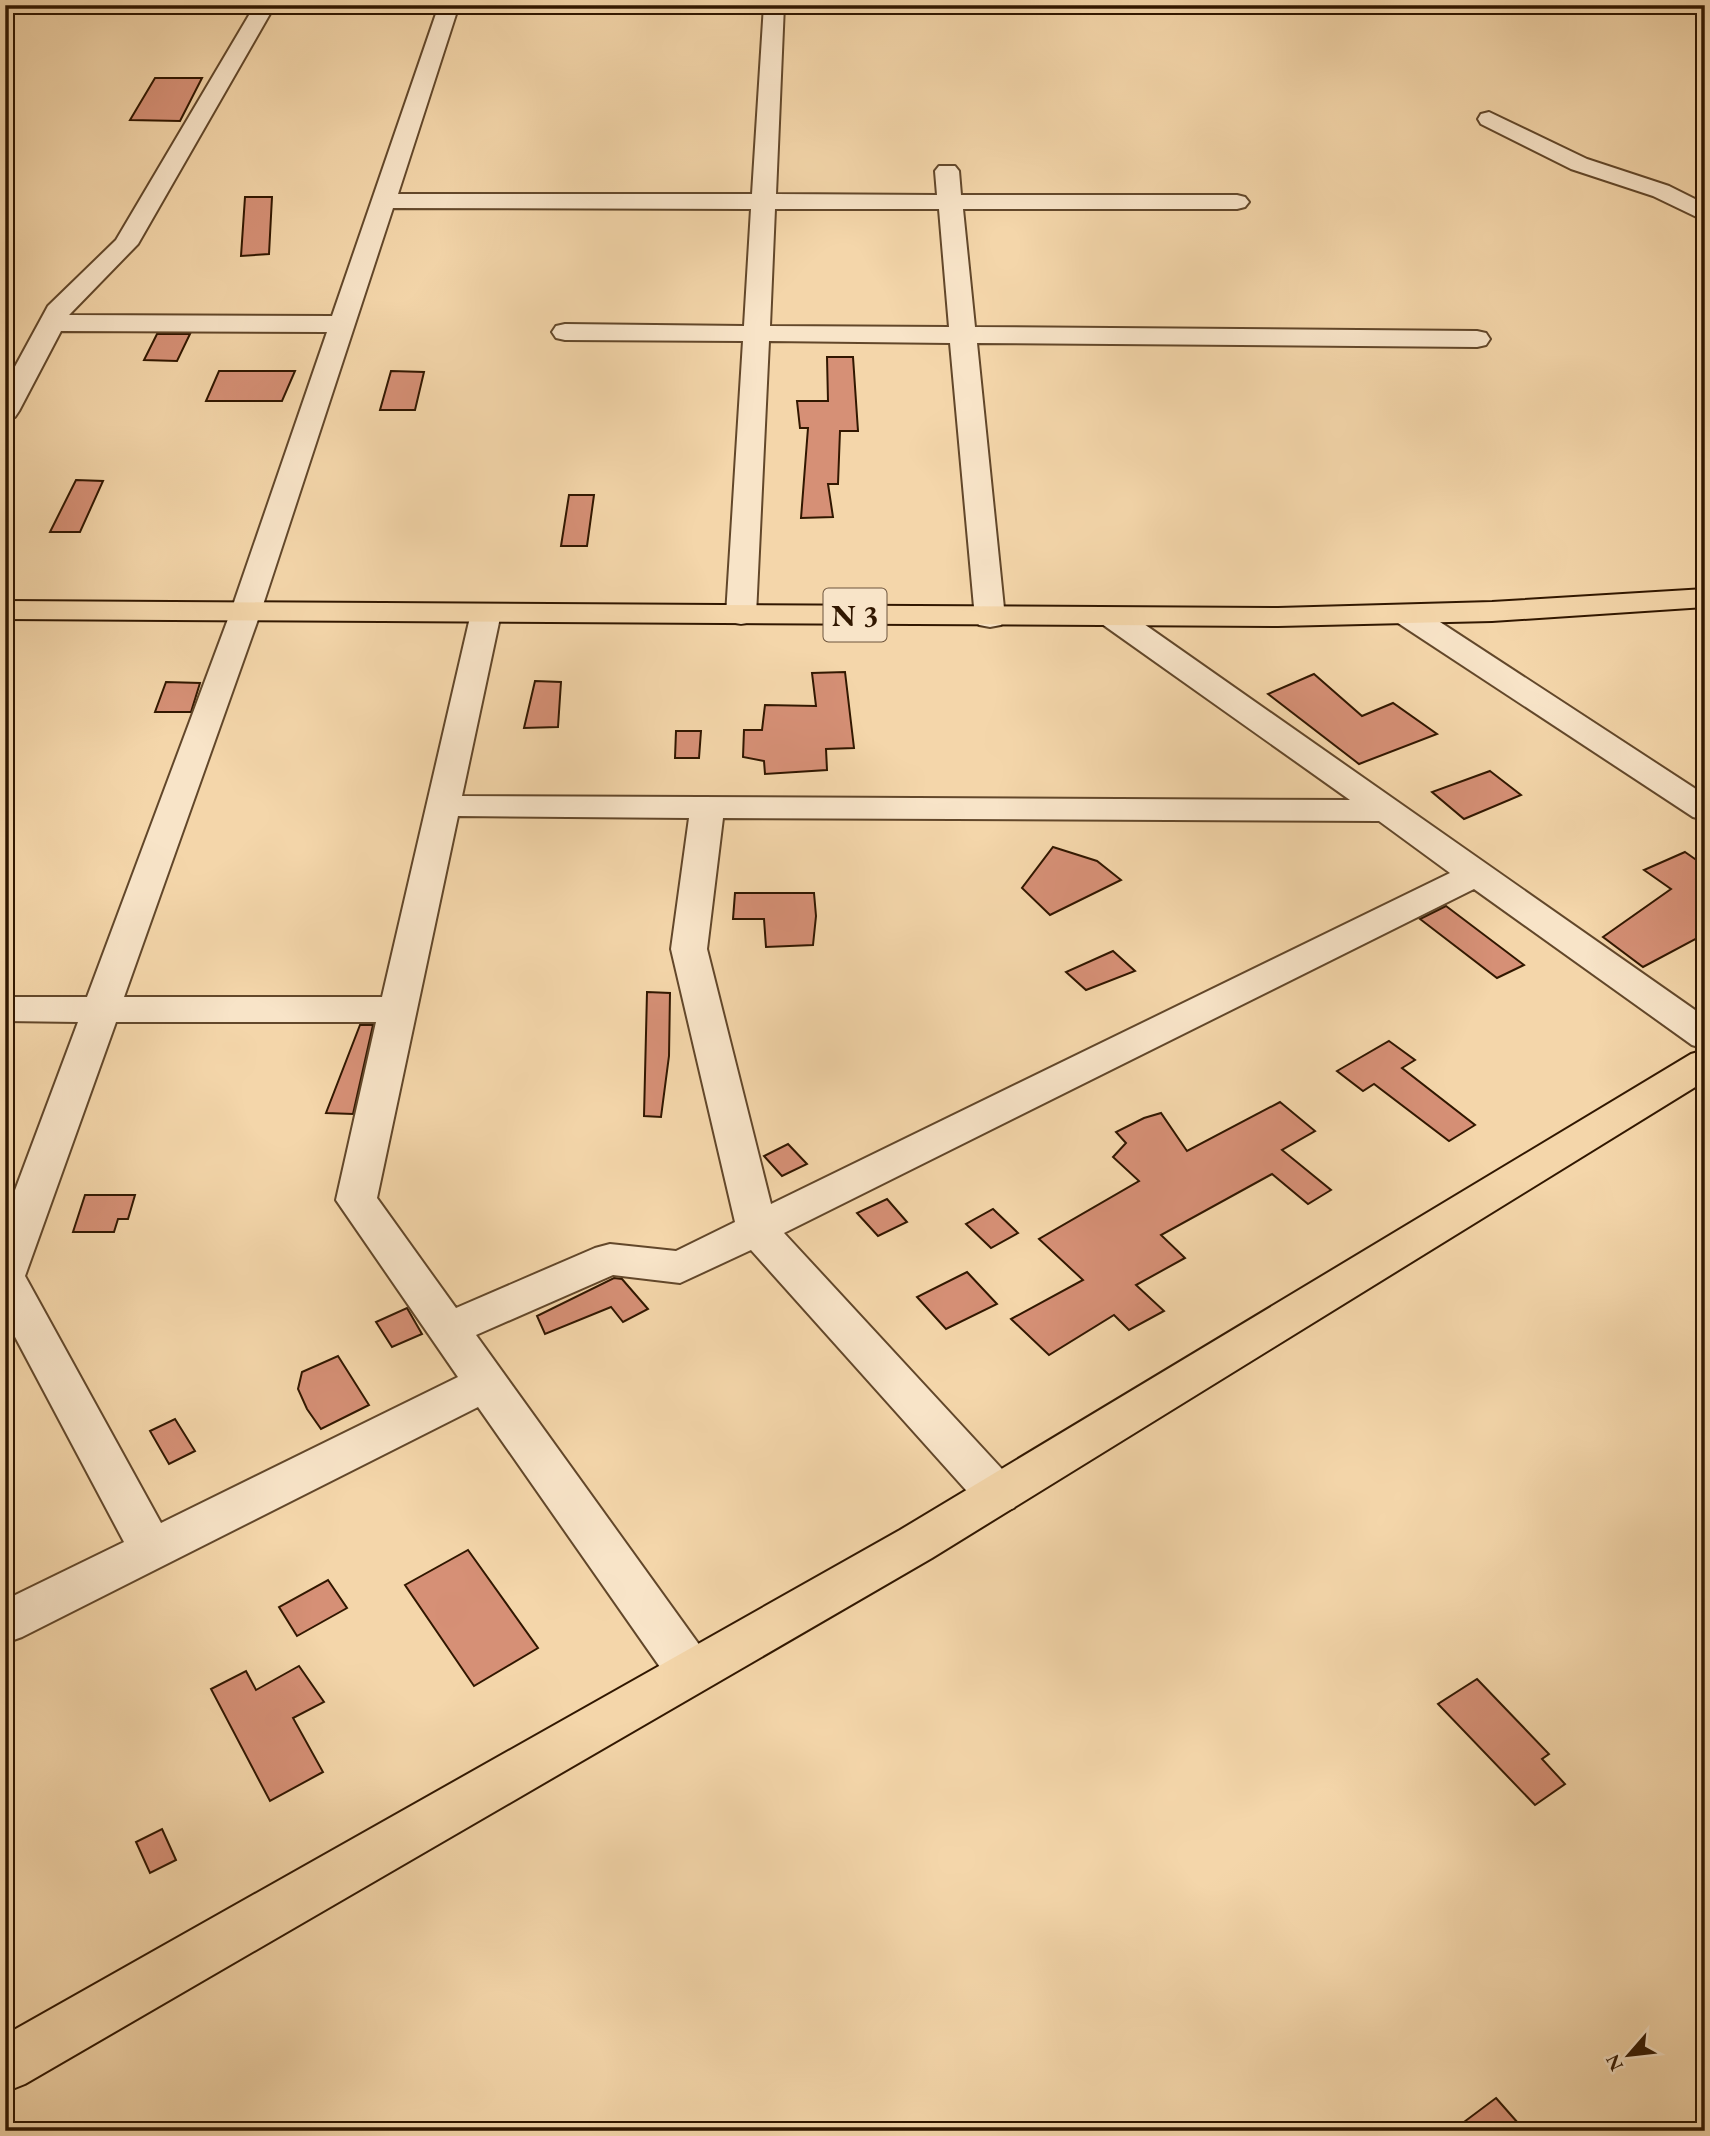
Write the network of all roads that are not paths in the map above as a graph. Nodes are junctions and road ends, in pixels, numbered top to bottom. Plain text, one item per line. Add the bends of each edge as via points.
1 (265, 5) edge
2 (449, 5) edge
3 (774, 5) edge
4 (1489, 118) dead end
5 (947, 171) dead end
6 (764, 200) junction
7 (384, 201) junction
8 (950, 201) junction
9 (1237, 202) dead end
10 (1705, 214) edge
11 (52, 323) junction
12 (343, 324) junction
13 (565, 332) dead end
14 (757, 332) junction
15 (963, 335) junction
16 (1478, 339) dead end
17 (5, 411) edge
18 (1705, 598) edge
19 (5, 610) edge
20 (246, 611) junction
21 (486, 613) junction
22 (1406, 614) junction
23 (741, 615) junction
24 (1113, 617) junction
25 (990, 618) junction
26 (443, 806) junction
27 (707, 807) junction
28 (1705, 810) edge
29 (1387, 811) junction
30 (1476, 874) junction
31 (5, 1009) edge
32 (102, 1009) junction
33 (398, 1010) junction
34 (1705, 1037) edge
35 (1705, 1063) edge
36 (757, 1230) junction
37 (5, 1276) edge
38 (448, 1329) junction
39 (486, 1383) junction
40 (998, 1494) junction
41 (152, 1550) junction
42 (5, 1623) edge
43 (691, 1672) junction
44 (5, 2065) edge

1 - 11 street via 126,244 61,306
2 - 7 street
3 - 6 street
4 - 10 street via 1579,164 1661,191
5 - 8 street
6 - 7 street
6 - 8 street
6 - 14 street
7 - 12 street
8 - 9 street
8 - 15 street
11 - 12 street
11 - 17 street
12 - 20 street
13 - 14 street
14 - 15 street
14 - 23 street
15 - 16 street
15 - 25 street
18 - 22 main road, N 3
19 - 20 main road, N 3
20 - 21 main road, N 3
20 - 32 street
21 - 23 main road, N 3
21 - 26 street
22 - 24 main road, N 3
22 - 28 street
23 - 25 main road, N 3
24 - 25 main road, N 3
24 - 29 street
26 - 27 street
26 - 33 street
27 - 29 street
27 - 36 street via 689,949
29 - 30 street
30 - 34 street
30 - 36 street
31 - 32 street
32 - 33 street
32 - 37 street
33 - 38 street via 356,1200
35 - 40 main road
36 - 38 street via 680,1267 610,1259
36 - 40 street
37 - 41 street
38 - 39 street
39 - 41 street
39 - 43 street
40 - 43 main road
41 - 42 street
43 - 44 main road

